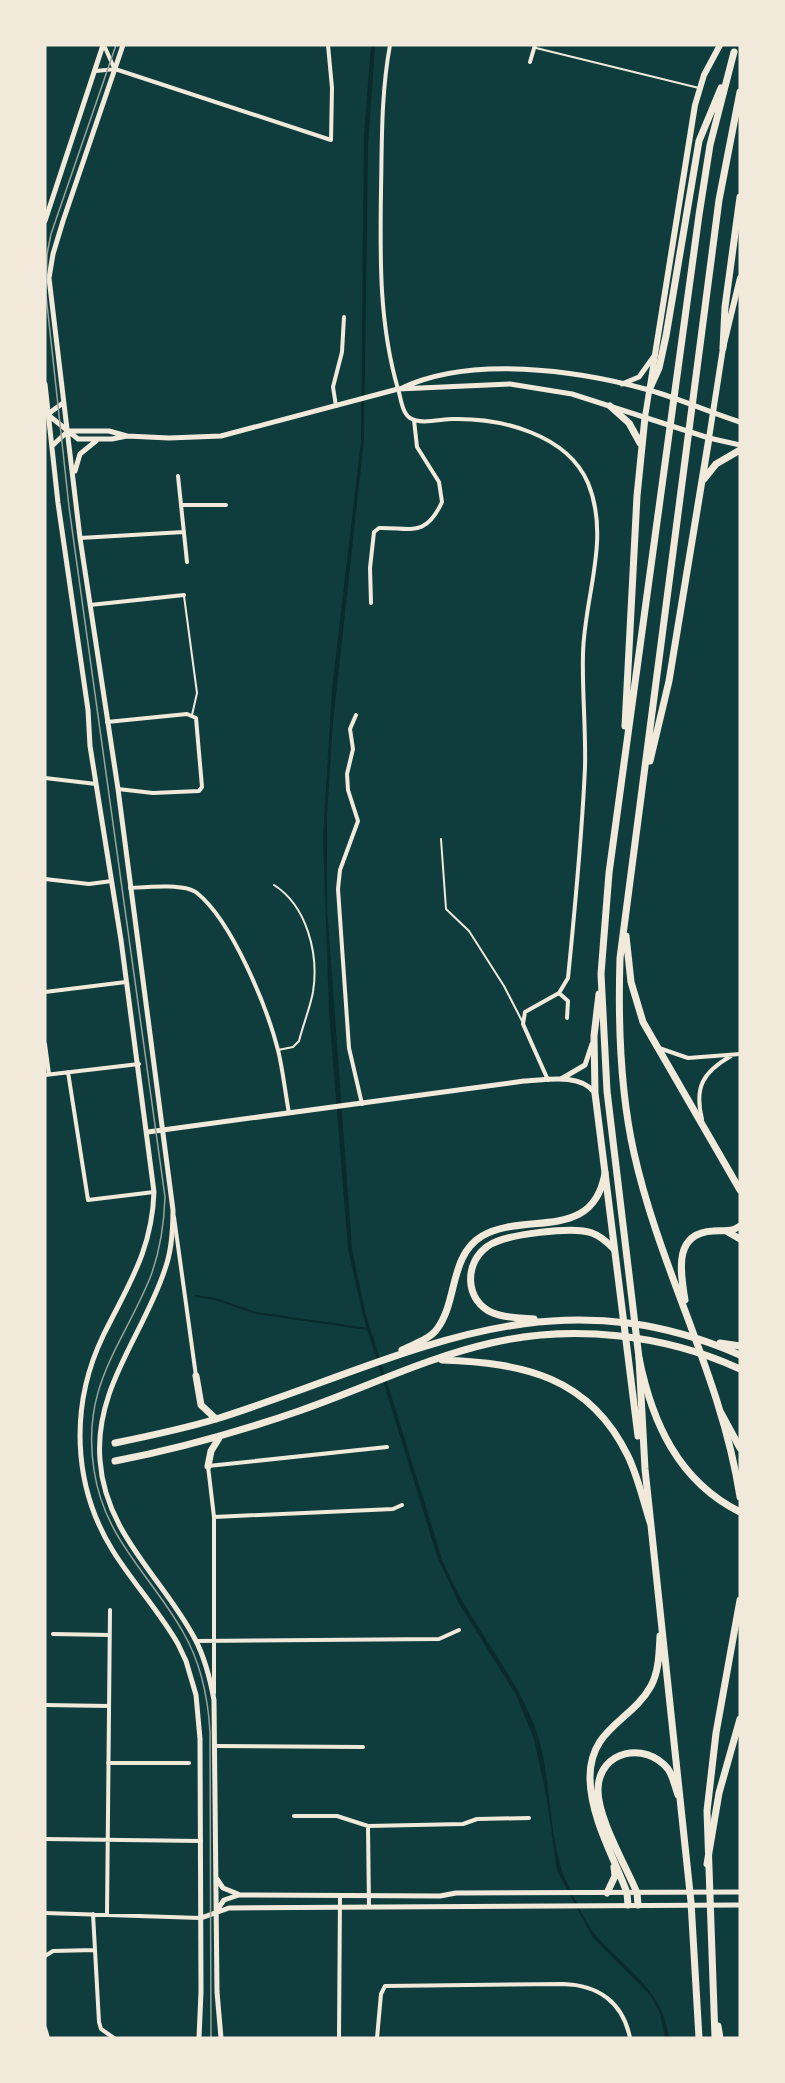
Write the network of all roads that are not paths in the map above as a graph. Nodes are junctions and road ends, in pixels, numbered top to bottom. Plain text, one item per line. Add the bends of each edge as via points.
1 (104, 45) edge
2 (121, 45) edge
3 (328, 45) edge
4 (390, 45) edge
5 (720, 45) edge
6 (535, 46) edge
7 (734, 52) dead end
8 (530, 62) dead end
9 (114, 69) junction
10 (96, 71) junction
11 (726, 77) junction
12 (699, 88) junction
13 (740, 92) edge
14 (740, 197) edge
15 (45, 221) edge
16 (740, 278) edge
17 (344, 316) dead end
18 (723, 348) junction
19 (655, 354) junction
20 (45, 384) edge
21 (620, 385) junction
22 (399, 389) junction
23 (649, 390) junction
24 (63, 402) junction
25 (336, 406) junction
26 (610, 406) junction
27 (713, 412) junction
28 (47, 414) edge
29 (645, 417) junction
30 (414, 420) junction
31 (740, 422) edge
32 (68, 430) junction
33 (127, 436) junction
34 (709, 438) junction
35 (97, 440) junction
36 (642, 445) junction
37 (740, 445) edge
38 (52, 446) junction
39 (740, 450) edge
40 (178, 476) dead end
41 (74, 479) junction
42 (703, 481) junction
43 (182, 505) junction
44 (226, 505) dead end
45 (184, 532) junction
46 (80, 538) junction
47 (187, 562) dead end
48 (184, 595) joint
49 (371, 603) dead end
50 (89, 605) junction
51 (192, 715) junction
52 (356, 716) dead end
53 (106, 722) junction
54 (625, 762) junction
55 (45, 778) edge
56 (96, 784) junction
57 (118, 789) junction
58 (641, 802) junction
59 (441, 839) dead end
60 (45, 879) edge
61 (112, 881) junction
62 (274, 885) dead end
63 (129, 888) junction
64 (625, 925) junction
65 (602, 974) junction
66 (127, 982) junction
67 (45, 992) edge
68 (559, 993) junction
69 (515, 1009) junction
70 (525, 1012) junction
71 (567, 1018) dead end
72 (523, 1024) junction
73 (594, 1036) junction
74 (45, 1044) edge
75 (656, 1047) junction
76 (278, 1050) junction
77 (740, 1054) edge
78 (731, 1056) junction
79 (139, 1064) junction
80 (68, 1072) junction
81 (47, 1074) edge
82 (561, 1079) junction
83 (548, 1080) junction
84 (596, 1093) junction
85 (362, 1104) junction
86 (289, 1113) junction
87 (704, 1128) junction
88 (163, 1130) junction
89 (148, 1132) junction
90 (605, 1173) junction
91 (740, 1190) edge
92 (154, 1192) junction
93 (173, 1212) junction
94 (740, 1226) edge
95 (728, 1232) junction
96 (740, 1239) edge
97 (614, 1249) junction
98 (687, 1317) junction
99 (545, 1321) junction
100 (726, 1346) junction
101 (740, 1346) edge
102 (413, 1347) junction
103 (740, 1355) edge
104 (639, 1358) junction
105 (439, 1359) junction
106 (739, 1368) edge
107 (196, 1376) joint
108 (721, 1413) junction
109 (216, 1419) junction
110 (219, 1438) junction
111 (115, 1443) dead end
112 (387, 1447) dead end
113 (740, 1448) edge
114 (115, 1461) dead end
115 (208, 1466) junction
116 (645, 1469) junction
117 (740, 1497) edge
118 (402, 1505) dead end
119 (740, 1512) edge
120 (213, 1517) junction
121 (650, 1522) junction
122 (740, 1600) edge
123 (110, 1610) dead end
124 (662, 1622) junction
125 (459, 1630) dead end
126 (53, 1634) dead end
127 (110, 1635) junction
128 (215, 1640) junction
129 (196, 1641) junction
130 (214, 1700) junction
131 (45, 1705) edge
132 (109, 1706) junction
133 (740, 1719) edge
134 (215, 1746) junction
135 (363, 1747) dead end
136 (108, 1763) junction
137 (189, 1763) dead end
138 (680, 1800) junction
139 (294, 1816) dead end
140 (529, 1818) dead end
141 (368, 1826) junction
142 (45, 1839) edge
143 (108, 1840) junction
144 (201, 1841) junction
145 (613, 1859) junction
146 (707, 1864) junction
147 (216, 1878) junction
148 (740, 1892) edge
149 (605, 1893) junction
150 (627, 1893) junction
151 (637, 1893) junction
152 (239, 1894) junction
153 (340, 1896) junction
154 (368, 1896) junction
155 (628, 1905) junction
156 (638, 1905) junction
157 (740, 1905) edge
158 (339, 1907) junction
159 (369, 1907) junction
160 (217, 1911) junction
161 (45, 1913) edge
162 (93, 1914) junction
163 (107, 1915) junction
164 (201, 1918) junction
165 (94, 1950) junction
166 (45, 1956) edge
167 (716, 2008) junction
168 (45, 2028) edge
169 (48, 2038) edge
170 (114, 2038) edge
171 (199, 2038) edge
172 (220, 2038) edge
173 (339, 2038) edge
174 (377, 2038) edge
175 (630, 2038) edge
176 (699, 2038) edge
177 (715, 2038) edge
178 (720, 2038) edge

1 - 9 street
1 - 10 street
2 - 9 street
3 - 9 street via 331,140
4 - 22 street via 382,102 380,266 388,350
5 - 12 main road
6 - 8 street
6 - 12 lane
7 - 11 main road
9 - 10 street
9 - 24 street via 53,254 50,297
10 - 15 street
11 - 23 main road via 699,141 670,314 659,368
11 - 54 main road via 699,215
12 - 19 main road
13 - 58 main road via 719,200
14 - 18 main road
16 - 18 main road
17 - 25 street via 342,352 333,387
18 - 27 main road
19 - 21 street via 639,377
19 - 23 main road
20 - 28 street
21 - 22 street via 572,374 506,370 415,381
21 - 23 street
22 - 25 street
22 - 26 street via 510,384 572,394
22 - 30 street via 406,414
23 - 27 street
23 - 29 main road
24 - 28 street
24 - 32 street
25 - 33 street via 221,436
26 - 29 street
26 - 36 main road via 629,423
27 - 31 street
27 - 34 main road
28 - 32 street
28 - 38 street
29 - 34 street
29 - 36 main road
30 - 49 street via 417,447 439,482 442,502 420,528 379,528 374,532
30 - 68 street via 475,421 542,436 573,460 591,492 597,542 583,652 584,775 568,978
32 - 33 street
32 - 35 street via 78,438
32 - 38 street
32 - 41 street
33 - 35 street
34 - 37 street
34 - 42 main road
35 - 41 street via 80,454
36 - 54 main road via 627,662
38 - 56 street
39 - 42 main road via 716,464
40 - 43 street
41 - 46 street
42 - 58 main road via 669,681
43 - 44 street
43 - 45 street
45 - 46 street
45 - 47 street
46 - 50 street
48 - 50 street
48 - 51 lane via 197,693
50 - 53 street
51 - 53 street
51 - 57 street via 196,718 202,788 163,793
52 - 85 street via 350,729 353,749 347,774 358,821 338,882 349,1048
53 - 57 street
54 - 65 main road via 604,922
55 - 56 street
56 - 61 street
57 - 63 street
58 - 64 main road
59 - 69 lane via 446,909 469,931
60 - 61 street via 89,884
61 - 66 street
62 - 76 lane via 293,899 310,936 313,974 313,992 299,1041 293,1047
63 - 76 street via 183,888 196,892 221,921 237,949
63 - 88 street
64 - 75 main road via 633,992
64 - 98 main road via 620,958 620,1018 634,1153
65 - 73 main road
65 - 104 main road via 607,1090
66 - 67 street
66 - 79 street
68 - 70 street
68 - 71 street via 568,1001
69 - 70 lane
69 - 72 lane
70 - 72 street
72 - 83 street
73 - 82 street via 585,1065
73 - 84 main road
74 - 81 street
75 - 78 street via 684,1058
75 - 87 main road
76 - 86 street
77 - 78 street
78 - 87 street via 711,1070 699,1088
79 - 80 street
79 - 89 street
80 - 81 street
80 - 92 street via 88,1200
82 - 83 street
82 - 84 street via 586,1085
83 - 85 street
84 - 90 main road
85 - 86 street
86 - 88 street
87 - 91 main road
88 - 89 street
88 - 93 street
89 - 92 street
90 - 97 main road
90 - 102 main road via 597,1197 579,1215 498,1230 476,1241 460,1264 439,1327
92 - 144 street via 143,1257 102,1338 87,1380 80,1421 80,1460 87,1495 102,1532 168,1626 191,1676 199,1716
93 - 107 street
93 - 129 street via 166,1267 106,1400 99,1457 106,1497 122,1534
94 - 95 main road
95 - 96 main road
95 - 98 main road via 701,1234 683,1251 680,1273
97 - 99 main road via 592,1233 570,1230 500,1240 484,1250 474,1262 471,1274 472,1292 479,1303 495,1314
97 - 116 main road
98 - 108 main road
99 - 100 main road via 607,1320 664,1328
99 - 102 main road via 482,1330
100 - 101 main road
100 - 103 main road
102 - 109 main road
104 - 116 main road
104 - 119 main road via 663,1436 681,1464 710,1493
105 - 106 main road via 516,1338 607,1335 665,1344
105 - 110 main road
105 - 121 main road via 523,1368 554,1381 588,1404 610,1427 627,1454
107 - 109 main road via 201,1405
108 - 113 main road
108 - 117 main road
109 - 111 main road
110 - 114 main road
110 - 115 main road via 211,1450
112 - 115 street
115 - 120 street
116 - 121 main road
118 - 120 street via 393,1509
120 - 128 street
121 - 124 main road
122 - 146 main road via 710,1776
123 - 127 street
124 - 138 main road
124 - 145 main road via 658,1667 651,1686 606,1732 593,1758 591,1791
125 - 128 street via 439,1639
126 - 127 street
127 - 132 street
128 - 129 street
128 - 130 street
129 - 130 street
130 - 134 street
131 - 132 street
132 - 136 street
133 - 146 main road via 719,1793
134 - 135 street
134 - 147 street
136 - 137 street
136 - 143 street
138 - 151 main road via 669,1770 650,1754 624,1753 603,1769 598,1791 601,1808
138 - 176 main road
139 - 141 street via 337,1816
140 - 141 street
141 - 154 street
142 - 143 street
143 - 144 street
143 - 163 street
144 - 164 street
145 - 149 main road via 615,1876
145 - 150 main road
146 - 167 main road
147 - 152 street via 223,1888
147 - 160 street
148 - 151 street
149 - 150 street
149 - 154 street
150 - 151 street
150 - 155 main road
151 - 156 main road
152 - 153 street
152 - 160 street via 224,1900
153 - 154 street
153 - 158 street
154 - 159 street
155 - 156 street
155 - 159 street
156 - 157 street
158 - 159 street
158 - 160 street
158 - 173 street
160 - 164 street
160 - 172 street
161 - 162 street
162 - 163 street
162 - 165 street
163 - 164 street
164 - 171 street
165 - 166 street via 53,1951
165 - 170 street via 100,2029
167 - 177 main road
167 - 178 main road
168 - 169 street
174 - 175 street via 385,1986 563,1984 584,1985 610,2000 627,2025

